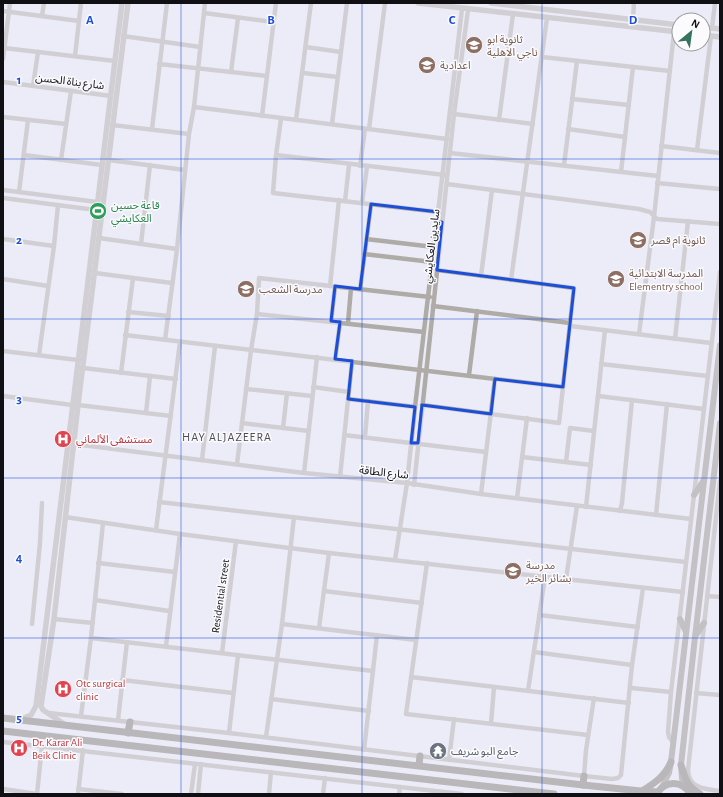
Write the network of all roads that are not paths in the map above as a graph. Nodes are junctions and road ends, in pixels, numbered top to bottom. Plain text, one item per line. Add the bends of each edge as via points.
1 (10, 3) edge
2 (44, 3) edge
3 (81, 3) edge
4 (122, 3) edge
5 (128, 3) edge
6 (167, 3) edge
7 (206, 3) edge
8 (276, 3) edge
9 (311, 3) edge
10 (347, 3) edge
11 (385, 3) edge
12 (418, 3) edge
13 (491, 3) edge
14 (634, 3) edge
15 (715, 3) edge
16 (465, 9) junction
17 (554, 10) junction
18 (3, 11) edge
19 (9, 12) junction
20 (572, 12) junction
21 (204, 13) junction
22 (512, 14) junction
23 (42, 16) junction
24 (238, 18) junction
25 (547, 18) junction
26 (555, 19) junction
27 (633, 19) junction
28 (79, 21) junction
29 (572, 21) junction
30 (274, 22) junction
31 (671, 24) edge
32 (712, 28) joint
33 (720, 29) edge
34 (671, 31) edge
35 (124, 36) junction
36 (711, 36) edge
37 (720, 37) edge
38 (162, 42) junction
39 (200, 47) junction
40 (306, 47) junction
41 (4, 48) junction
42 (38, 52) junction
43 (341, 52) junction
44 (673, 52) edge
45 (709, 52) edge
46 (75, 56) junction
47 (542, 57) junction
48 (3, 59) edge
49 (576, 60) junction
50 (115, 61) junction
51 (159, 64) junction
52 (633, 67) junction
53 (198, 68) junction
54 (670, 71) junction
55 (231, 72) junction
56 (303, 73) junction
57 (267, 76) junction
58 (338, 77) junction
59 (115, 80) junction
60 (3, 82) edge
61 (33, 86) junction
62 (114, 89) junction
63 (71, 90) junction
64 (111, 96) junction
65 (572, 99) junction
66 (629, 105) junction
67 (194, 107) junction
68 (454, 114) junction
69 (262, 116) junction
70 (3, 117) edge
71 (281, 119) junction
72 (28, 120) junction
73 (296, 120) junction
74 (499, 120) junction
75 (66, 124) junction
76 (332, 124) junction
77 (533, 124) junction
78 (112, 125) junction
79 (152, 129) junction
80 (367, 129) junction
81 (568, 129) junction
82 (189, 134) junction
83 (625, 137) junction
84 (447, 139) junction
85 (661, 146) junction
86 (697, 150) junction
87 (450, 153) junction
88 (720, 153) edge
89 (24, 155) junction
90 (276, 155) junction
91 (61, 160) junction
92 (109, 160) junction
93 (527, 161) junction
94 (102, 165) junction
95 (150, 165) junction
96 (349, 165) junction
97 (564, 165) junction
98 (360, 166) junction
99 (367, 167) junction
100 (186, 170) junction
101 (621, 172) junction
102 (445, 176) junction
103 (658, 176) junction
104 (657, 183) junction
105 (447, 184) junction
106 (720, 189) edge
107 (3, 190) edge
108 (492, 190) junction
109 (19, 192) junction
110 (523, 194) junction
111 (3, 198) edge
112 (339, 200) junction
113 (345, 201) junction
114 (98, 202) junction
115 (362, 203) junction
116 (371, 204) junction
117 (58, 205) junction
118 (96, 210) junction
119 (438, 212) junction
120 (654, 216) junction
121 (688, 221) junction
122 (440, 222) junction
123 (720, 224) edge
124 (99, 238) junction
125 (3, 239) edge
126 (366, 239) junction
127 (141, 244) junction
128 (54, 246) junction
129 (434, 247) junction
130 (177, 248) junction
131 (364, 254) junction
132 (432, 262) junction
133 (437, 270) junction
134 (720, 272) edge
135 (95, 273) junction
136 (481, 276) junction
137 (133, 278) junction
138 (3, 280) edge
139 (511, 280) junction
140 (172, 283) junction
141 (48, 286) junction
142 (332, 286) junction
143 (351, 288) junction
144 (90, 289) junction
145 (360, 289) junction
146 (89, 297) junction
147 (428, 297) junction
148 (434, 298) junction
149 (433, 306) junction
150 (477, 311) junction
151 (128, 312) junction
152 (257, 314) junction
153 (169, 316) junction
154 (331, 322) junction
155 (340, 322) junction
156 (348, 323) junction
157 (570, 324) junction
158 (605, 330) junction
159 (424, 332) junction
160 (639, 334) junction
161 (125, 336) junction
162 (675, 339) junction
163 (165, 340) junction
164 (180, 342) junction
165 (711, 343) junction
166 (720, 345) edge
167 (215, 346) junction
168 (251, 350) junction
169 (3, 351) edge
170 (39, 355) junction
171 (317, 358) junction
172 (335, 359) junction
173 (78, 360) junction
174 (352, 361) junction
175 (601, 364) junction
176 (83, 368) junction
177 (419, 369) junction
178 (426, 370) junction
179 (121, 374) junction
180 (469, 375) junction
181 (150, 376) junction
182 (708, 376) junction
183 (495, 378) junction
184 (176, 379) junction
185 (313, 387) junction
186 (563, 387) junction
187 (246, 388) junction
188 (349, 392) junction
189 (287, 393) junction
190 (3, 396) edge
191 (312, 396) junction
192 (598, 396) junction
193 (348, 399) junction
194 (632, 400) junction
195 (368, 401) junction
196 (667, 404) junction
197 (75, 405) junction
198 (422, 405) junction
199 (415, 407) junction
200 (704, 409) junction
201 (146, 413) junction
202 (491, 414) junction
203 (171, 416) junction
204 (527, 418) junction
205 (242, 423) junction
206 (720, 423) edge
207 (283, 428) junction
208 (308, 431) junction
209 (594, 431) junction
210 (344, 435) junction
211 (365, 437) junction
212 (411, 443) junction
213 (74, 444) junction
214 (418, 444) junction
215 (486, 452) junction
216 (718, 454) edge
217 (165, 455) junction
218 (522, 457) junction
219 (202, 460) junction
220 (566, 462) junction
221 (237, 464) junction
222 (591, 465) junction
223 (304, 473) junction
224 (340, 477) junction
225 (704, 479) junction
226 (720, 481) edge
227 (407, 484) junction
228 (414, 484) junction
229 (481, 494) junction
230 (694, 495) junction
231 (517, 498) junction
232 (159, 502) junction
233 (42, 503) dead end
234 (578, 506) junction
235 (586, 507) junction
236 (620, 511) junction
237 (656, 515) junction
238 (65, 517) junction
239 (294, 517) junction
240 (691, 519) junction
241 (103, 523) junction
242 (400, 529) junction
243 (156, 530) junction
244 (180, 534) junction
245 (236, 541) junction
246 (290, 548) junction
247 (570, 548) junction
248 (329, 553) junction
249 (395, 560) junction
250 (686, 562) junction
251 (98, 563) junction
252 (427, 563) junction
253 (175, 572) junction
254 (545, 577) junction
255 (566, 579) junction
256 (642, 588) junction
257 (324, 591) junction
258 (683, 592) junction
259 (707, 596) junction
260 (720, 597) edge
261 (95, 600) junction
262 (422, 602) junction
263 (169, 611) junction
264 (539, 615) junction
265 (54, 619) junction
266 (680, 619) junction
267 (93, 622) junction
268 (704, 623) junction
269 (32, 624) dead end
270 (282, 624) junction
271 (638, 627) junction
272 (319, 628) junction
273 (686, 633) junction
274 (377, 635) junction
275 (695, 636) junction
276 (91, 638) junction
277 (416, 640) junction
278 (127, 642) junction
279 (166, 646) junction
280 (534, 652) junction
281 (222, 653) junction
282 (238, 655) junction
283 (277, 660) junction
284 (632, 665) junction
285 (373, 672) junction
286 (411, 677) junction
287 (42, 679) junction
288 (122, 680) junction
289 (494, 687) junction
290 (631, 688) junction
291 (528, 691) junction
292 (671, 692) junction
293 (234, 693) junction
294 (696, 693) junction
295 (720, 695) edge
296 (594, 698) junction
297 (271, 699) junction
298 (629, 703) junction
299 (369, 712) junction
300 (47, 713) junction
301 (81, 716) junction
302 (3, 718) edge
303 (454, 719) junction
304 (19, 720) junction
305 (118, 720) junction
306 (130, 722) junction
307 (491, 724) junction
308 (65, 725) junction
309 (3, 731) edge
310 (128, 733) junction
311 (229, 733) junction
312 (588, 735) junction
313 (266, 737) junction
314 (168, 738) junction
315 (200, 741) junction
316 (3, 742) edge
317 (673, 742) junction
318 (42, 746) junction
319 (83, 750) junction
320 (168, 750) junction
321 (364, 750) junction
322 (200, 754) junction
323 (420, 756) junction
324 (236, 758) junction
325 (450, 760) junction
326 (671, 762) junction
327 (194, 764) junction
328 (201, 764) junction
329 (419, 765) junction
330 (681, 765) junction
331 (235, 768) junction
332 (271, 772) junction
333 (584, 776) junction
334 (325, 778) junction
335 (555, 781) junction
336 (583, 785) junction
337 (684, 786) junction
338 (400, 787) junction
339 (3, 789) edge
340 (78, 791) edge
341 (530, 791) junction
342 (641, 791) junction
343 (659, 791) edge
344 (720, 791) edge
345 (436, 792) edge
346 (17, 793) edge
347 (540, 793) edge
348 (37, 794) edge
349 (121, 794) edge
350 (191, 794) edge
351 (198, 794) edge
352 (269, 794) edge
353 (323, 794) edge
354 (399, 794) edge
355 (462, 794) edge
356 (554, 794) edge
357 (690, 794) edge
358 (700, 794) edge

1 - 19 street
2 - 23 street
3 - 28 street
4 - 50 street
5 - 35 street
6 - 38 street
7 - 21 street
8 - 30 street
9 - 40 street
10 - 43 street
11 - 80 street
12 - 16 street
13 - 17 street
14 - 27 street
15 - 32 street
16 - 22 street
16 - 68 street, سايدين العكايشي
16 - 84 street, سايدين العكايشي
17 - 20 street
17 - 26 street via 557,15
18 - 19 street
19 - 23 street
19 - 41 street
20 - 27 street
20 - 29 street
21 - 24 street
21 - 39 street
22 - 25 street
22 - 74 street
23 - 28 street
24 - 30 street
24 - 55 street
25 - 26 street
25 - 47 street
26 - 29 street
27 - 31 street
28 - 46 street
29 - 34 street
30 - 57 street
32 - 33 street
35 - 38 street
35 - 59 street
36 - 37 street
38 - 39 street
38 - 51 street
39 - 53 street
40 - 43 street
40 - 56 street
41 - 42 street
41 - 48 street
42 - 46 street
42 - 61 street
43 - 58 street
44 - 54 street
45 - 86 street
46 - 50 street
47 - 49 street
47 - 77 street
49 - 52 street
49 - 65 street
50 - 59 street
51 - 53 street
51 - 79 street
52 - 54 street
52 - 66 street
53 - 55 street
53 - 67 street
54 - 85 street
55 - 57 street
56 - 58 street
56 - 73 street
57 - 69 street
58 - 76 street
59 - 62 street
60 - 61 street, شارع بناة الحسن
61 - 63 street, شارع بناة الحسن
62 - 64 street
62 - 78 street
63 - 64 street, شارع بناة الحسن
63 - 75 street
64 - 94 street
65 - 66 street
65 - 81 street
66 - 83 street
67 - 69 street
67 - 82 street
68 - 74 street
68 - 87 street, سايدين العكايشي
69 - 71 street
70 - 72 street
71 - 73 street
71 - 90 street
72 - 75 street
72 - 89 street
73 - 76 street
74 - 77 street
75 - 91 street
76 - 80 street
77 - 93 street
78 - 79 street
78 - 92 street
79 - 82 street
80 - 84 street
80 - 98 street
81 - 83 street
81 - 97 street
82 - 100 street
83 - 101 street
84 - 102 street, سايدين العكايشي
85 - 86 street
85 - 103 street
86 - 88 street
87 - 93 street
87 - 102 street, سايدين العكايشي
89 - 91 street
89 - 109 street
90 - 96 street
90 - 112 street via 274,193
91 - 94 street
92 - 95 street
92 - 124 street
93 - 97 street
93 - 110 street
94 - 114 street
95 - 100 street
95 - 127 street
96 - 98 street
96 - 113 street
97 - 101 street
98 - 99 street
99 - 102 street
99 - 115 street
100 - 130 street
101 - 103 street
102 - 105 street, سايدين العكايشي
102 - 119 street, سايدين العكايشي
103 - 104 street
104 - 106 street
104 - 120 street
105 - 108 street
105 - 122 street, سايدين العكايشي
107 - 109 street
108 - 110 street
108 - 136 street
109 - 114 street
110 - 120 street via 639,209
110 - 139 street
111 - 117 street
112 - 113 street
112 - 142 street
113 - 115 street
114 - 118 street
115 - 116 street
116 - 119 street
116 - 126 street
117 - 118 street
117 - 128 street
118 - 144 street
119 - 122 street, سايدين العكايشي
120 - 121 street via 657,219
120 - 160 street
121 - 123 street
121 - 162 street
122 - 129 street, سايدين العكايشي
122 - 133 street, سايدين العكايشي
124 - 127 street
124 - 135 street
125 - 128 street
126 - 129 street
126 - 131 street
127 - 130 street
128 - 141 street
129 - 132 street, سايدين العكايشي
130 - 140 street
131 - 132 street
131 - 145 street
132 - 147 street, سايدين العكايشي
133 - 136 street
133 - 148 street, سايدين العكايشي
134 - 165 street
135 - 137 street
135 - 144 street
136 - 139 street
137 - 140 street
137 - 151 street
138 - 141 street
139 - 157 street via 574,288
140 - 153 street
141 - 170 street
142 - 143 street
142 - 152 street via 259,278
142 - 154 street
143 - 145 street
143 - 156 street
144 - 146 street
145 - 147 street
146 - 173 street
146 - 176 street
147 - 148 street
147 - 159 street, سايدين العكايشي
148 - 149 street, سايدين العكايشي
149 - 150 street
149 - 178 street, سايدين العكايشي
150 - 157 street
150 - 180 street
151 - 153 street
151 - 161 street
152 - 154 street
152 - 168 street
153 - 163 street
154 - 155 street
155 - 156 street
155 - 172 street
156 - 159 street
157 - 158 street
157 - 186 street
158 - 160 street
158 - 175 street
159 - 177 street, سايدين العكايشي
160 - 162 street
161 - 163 street
161 - 179 street
162 - 165 street
163 - 164 street
164 - 167 street
164 - 184 street
165 - 182 street
166 - 225 main road
167 - 168 street
167 - 219 street
168 - 171 street
168 - 187 street
169 - 170 street
170 - 173 street
171 - 172 street
171 - 185 street
172 - 174 street
173 - 197 street
174 - 177 street
174 - 188 street
175 - 182 street
175 - 192 street
176 - 179 street
176 - 197 street
177 - 178 street
177 - 199 street, سايدين العكايشي
178 - 180 street
178 - 198 street, سايدين العكايشي
179 - 181 street
180 - 183 street
181 - 184 street
181 - 201 street
182 - 200 street
183 - 186 street
183 - 202 street
184 - 203 street
185 - 188 street
185 - 191 street
186 - 204 street via 558,423
187 - 189 street
187 - 205 street
188 - 193 street
189 - 191 street
189 - 207 street
190 - 197 street
191 - 208 street
192 - 194 street
192 - 209 street
193 - 195 street
193 - 210 street
194 - 196 street
194 - 236 street
195 - 199 street
195 - 211 street
196 - 200 street
196 - 237 street
197 - 201 street
197 - 213 street
197 - 287 street
198 - 202 street
198 - 214 street, سايدين العكايشي
199 - 212 street, سايدين العكايشي
200 - 230 street
201 - 203 street
202 - 204 street
202 - 215 street
203 - 217 street
204 - 218 street
205 - 207 street
205 - 221 street
206 - 216 main road
207 - 208 street
208 - 223 street
209 - 220 street via 570,428
209 - 222 street
210 - 211 street
210 - 224 street
211 - 212 street
212 - 214 street
212 - 227 street, سايدين العكايشي
213 - 217 street, شارع الطاقة
213 - 238 street
214 - 215 street
214 - 228 street, سايدين العكايشي
215 - 229 street
216 - 275 main road
217 - 219 street, شارع الطاقة
217 - 232 street
218 - 220 street
218 - 231 street
219 - 221 street, شارع الطاقة
220 - 222 street
221 - 223 street, شارع الطاقة
222 - 235 street
223 - 224 street, شارع الطاقة
224 - 227 street, شارع الطاقة
225 - 230 main road
225 - 273 main road
226 - 259 street
227 - 228 street, شارع الطاقة
227 - 242 street, سايدين العكايشي
228 - 229 street, شارع الطاقة
229 - 231 street, شارع الطاقة
230 - 240 street
231 - 234 street, شارع الطاقة
232 - 239 street
232 - 243 street
233 - 269 street
234 - 235 street, شارع الطاقة
234 - 247 street
235 - 236 street, شارع الطاقة
236 - 237 street, شارع الطاقة
237 - 240 street, شارع الطاقة
238 - 241 street
238 - 265 street
239 - 242 street
239 - 246 street
240 - 250 street
241 - 243 street
241 - 251 street
242 - 247 street
242 - 249 street, سايدين العكايشي
243 - 244 street
244 - 245 street
244 - 253 street
245 - 246 street
245 - 281 street, Residential street
246 - 248 street
246 - 270 street
247 - 250 street
247 - 255 street
248 - 249 street
248 - 257 street
249 - 252 street
250 - 258 street
251 - 253 street
251 - 261 street
252 - 254 street
252 - 262 street
253 - 263 street
254 - 255 street
254 - 264 street
255 - 256 street
256 - 258 street
256 - 271 street
257 - 262 street
257 - 272 street
258 - 266 street
259 - 260 street
259 - 268 street
261 - 263 street
261 - 267 street
262 - 277 street
263 - 279 street
264 - 271 street
264 - 280 street
265 - 267 street
265 - 287 street
266 - 273 main road
266 - 292 street
267 - 276 street
268 - 275 main road
268 - 294 street
270 - 272 street
270 - 283 street
271 - 284 street
272 - 274 street
273 - 317 main road
274 - 277 street
274 - 285 street
275 - 330 main road
276 - 278 street
276 - 301 street
277 - 286 street
278 - 279 street
278 - 288 street
279 - 281 street
280 - 284 street
280 - 291 street
281 - 282 street
282 - 283 street
282 - 293 street
283 - 285 street
283 - 297 street
284 - 290 street
285 - 299 street
286 - 289 street
286 - 303 street via 406,714
287 - 300 street via 41,706
287 - 304 street via 35,709 31,715
288 - 293 street
288 - 305 street
289 - 291 street
289 - 307 street
290 - 292 street
290 - 298 street
291 - 296 street
292 - 317 street via 668,732
293 - 311 street
294 - 295 street
294 - 344 street via 688,774 698,787
296 - 298 street
296 - 312 street
297 - 299 street
297 - 313 street
298 - 333 street via 621,775 612,779
299 - 321 street
300 - 301 street
300 - 308 street
301 - 305 street
302 - 304 main road
303 - 307 street
303 - 325 street
304 - 308 main road
305 - 306 street
306 - 310 main road
306 - 311 street
307 - 312 street
308 - 310 main road
309 - 320 main road
310 - 314 main road
311 - 313 street
312 - 333 street
313 - 321 street
314 - 315 main road
314 - 320 main road via 173,743
315 - 322 main road via 195,746
315 - 329 main road
316 - 318 street
317 - 326 main road
318 - 319 street
318 - 348 street
319 - 327 street
319 - 340 street
320 - 322 main road
321 - 323 street
322 - 324 main road
323 - 325 street
323 - 329 main road
324 - 331 street
324 - 341 main road
325 - 333 street
326 - 342 main road via 657,782
326 - 343 main road via 669,773
327 - 328 street
327 - 350 street
328 - 331 street
328 - 351 street
329 - 335 main road
330 - 337 main road
330 - 358 main road via 686,780
331 - 332 street
332 - 334 street
332 - 352 street
333 - 336 main road
334 - 338 street
334 - 353 street
335 - 336 main road
335 - 341 main road via 560,785 556,792
336 - 342 main road
337 - 343 main road via 673,783
337 - 357 main road
338 - 345 street
338 - 354 street
339 - 346 street
340 - 349 street
341 - 347 main road
342 - 343 main road
345 - 355 street
346 - 348 street
347 - 356 main road

